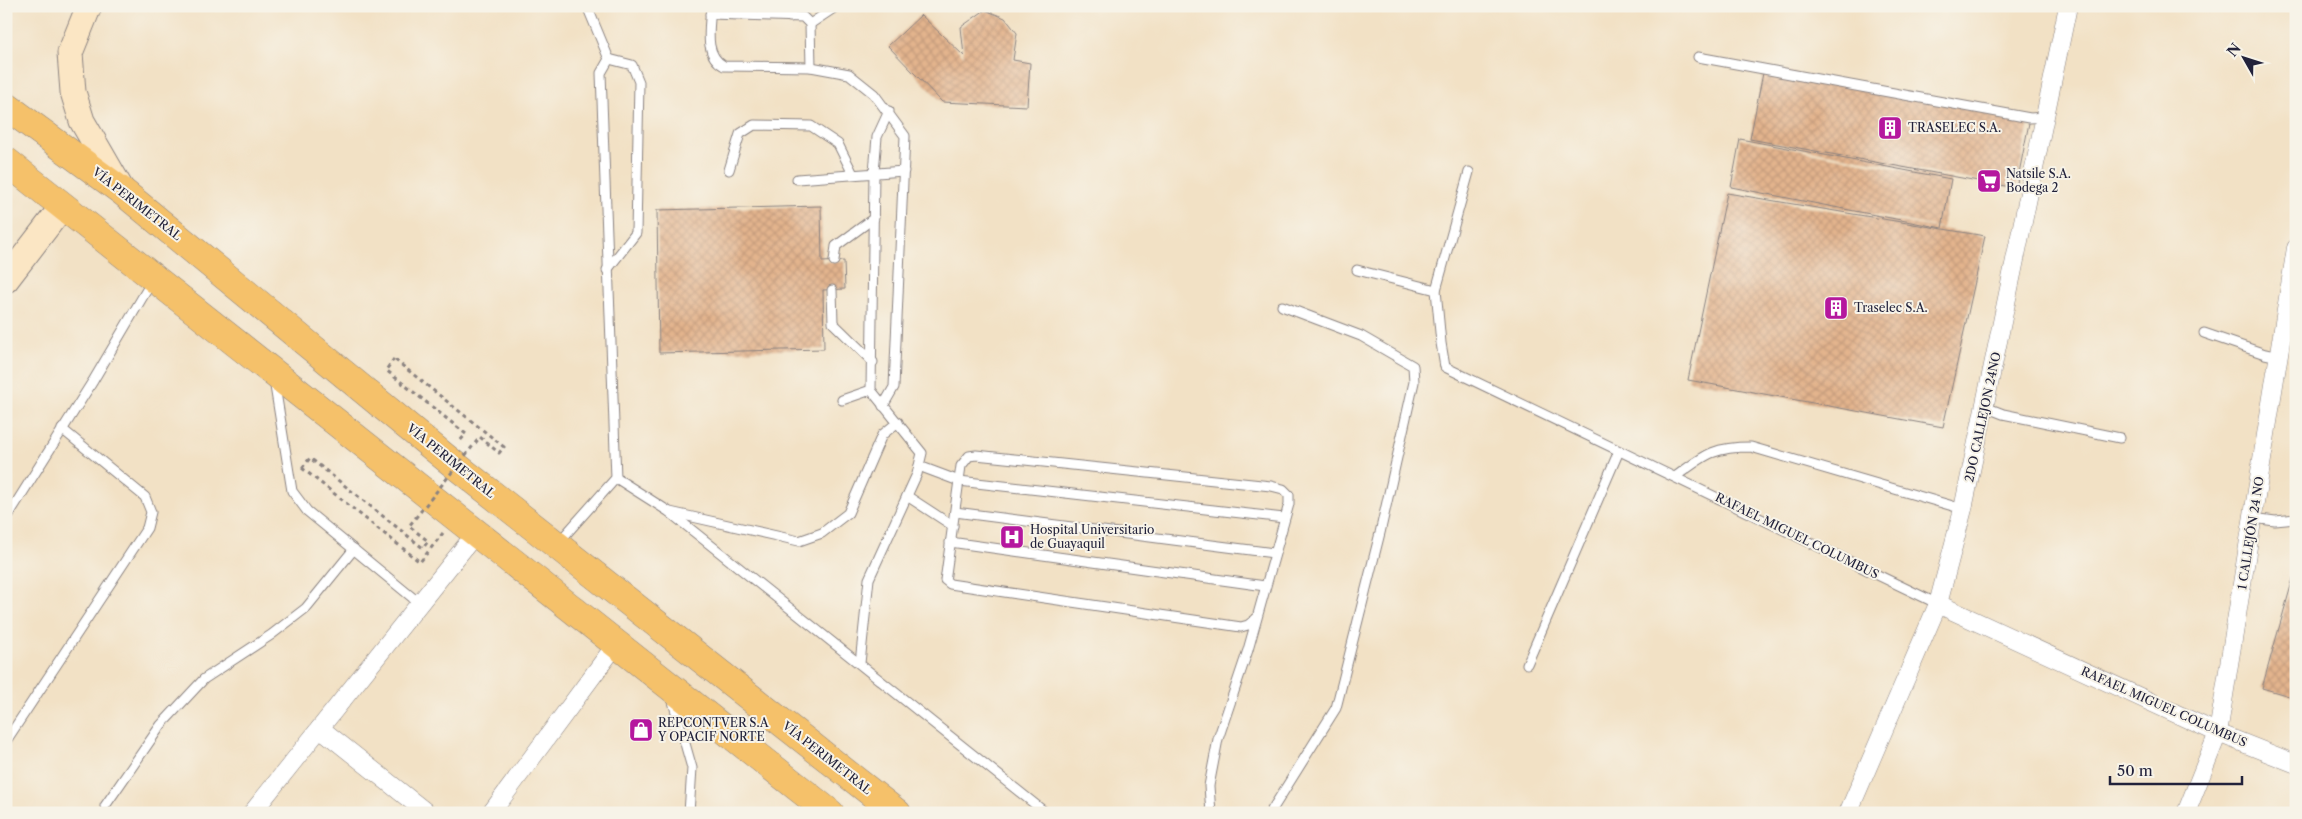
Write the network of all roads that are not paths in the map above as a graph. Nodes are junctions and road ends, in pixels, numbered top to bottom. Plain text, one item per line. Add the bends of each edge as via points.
1 (89, 6) edge
2 (586, 6) edge
3 (790, 6) edge
4 (838, 6) edge
5 (2068, 6) edge
6 (710, 10) edge
7 (790, 17) junction
8 (810, 24) junction
9 (1698, 57) dead end
10 (609, 59) junction
11 (811, 67) junction
12 (6, 106) edge
13 (889, 112) junction
14 (2045, 117) junction
15 (6, 162) edge
16 (729, 170) dead end
17 (904, 171) junction
18 (874, 172) junction
19 (1469, 172) dead end
20 (853, 174) junction
21 (797, 179) dead end
22 (123, 192) junction
23 (62, 207) junction
24 (874, 218) junction
25 (2296, 248) edge
26 (834, 261) dead end
27 (607, 270) junction
28 (1357, 270) dead end
29 (154, 279) junction
30 (6, 280) edge
31 (832, 290) dead end
32 (1436, 290) junction
33 (1282, 306) dead end
34 (2204, 333) dead end
35 (2279, 357) junction
36 (873, 362) junction
37 (272, 373) junction
38 (871, 390) junction
39 (842, 400) dead end
40 (883, 406) junction
41 (1985, 407) junction
42 (898, 422) junction
43 (62, 429) junction
44 (2120, 438) dead end
45 (1619, 451) junction
46 (919, 466) junction
47 (1674, 477) junction
48 (616, 478) junction
49 (959, 481) junction
50 (907, 496) junction
51 (1963, 509) junction
52 (668, 511) junction
53 (955, 512) junction
54 (6, 518) edge
55 (1284, 518) junction
56 (2253, 518) junction
57 (2296, 519) edge
58 (466, 525) junction
59 (953, 526) junction
60 (950, 542) junction
61 (557, 545) junction
62 (354, 550) junction
63 (1274, 553) junction
64 (1265, 586) junction
65 (419, 603) junction
66 (1938, 604) junction
67 (1257, 618) junction
68 (617, 643) junction
69 (860, 663) junction
70 (1527, 664) dead end
71 (668, 684) junction
72 (320, 728) junction
73 (2218, 733) junction
74 (6, 741) edge
75 (2296, 764) edge
76 (105, 806) dead end
77 (252, 813) edge
78 (427, 813) edge
79 (492, 813) edge
80 (689, 813) edge
81 (830, 813) edge
82 (897, 813) edge
83 (1046, 813) edge
84 (1210, 813) edge
85 (1270, 813) edge
86 (1848, 813) edge
87 (2186, 813) edge

1 - 22 main road via 70,53 72,92 82,121
2 - 10 lane
3 - 7 lane
4 - 8 lane
5 - 14 street, 2DO CALLEJON 24NO
6 - 7 lane
6 - 11 lane via 709,46 716,61 724,66
7 - 8 lane via 802,17
8 - 11 lane
9 - 14 lane via 2030,118
10 - 27 lane via 601,73
10 - 27 lane via 632,65 639,82 636,233
11 - 13 lane via 850,74
12 - 22 highway, VÍA PERIMETRAL
13 - 17 lane via 905,136
13 - 18 lane via 877,137
14 - 41 street, 2DO CALLEJON 24NO
15 - 23 highway
16 - 20 lane via 740,134 754,124 811,126 838,144
17 - 18 lane
17 - 40 lane via 894,387
18 - 20 lane
18 - 24 lane
19 - 32 lane
20 - 21 lane
22 - 61 highway, VÍA PERIMETRAL via 446,458
23 - 29 highway
23 - 30 main road
24 - 26 lane via 836,246
24 - 36 lane
25 - 35 street, 1 CALLEJÓN 24 NO
27 - 48 lane
28 - 32 lane
29 - 37 highway
29 - 43 lane
31 - 36 lane via 832,323
32 - 45 lane, RAFAEL MIGUEL COLUMBUS via 1446,368
33 - 85 lane via 1361,336 1413,366 1414,382 1336,708
34 - 35 lane
35 - 56 street, 1 CALLEJÓN 24 NO
36 - 38 lane
37 - 58 highway
37 - 62 lane via 292,491 306,511
38 - 39 lane
38 - 40 lane
40 - 42 lane
41 - 44 lane via 2003,414
41 - 51 street, 2DO CALLEJON 24NO
42 - 46 lane via 922,453
42 - 52 lane via 882,435 848,513 822,534 799,540
43 - 54 lane
43 - 74 lane via 145,497 151,512 147,528
45 - 47 lane, RAFAEL MIGUEL COLUMBUS
45 - 70 lane
46 - 49 lane
46 - 50 lane
47 - 51 lane via 1707,453 1730,447 1751,447
47 - 66 lane, RAFAEL MIGUEL COLUMBUS
48 - 52 lane
48 - 61 lane
49 - 53 lane
49 - 55 lane
49 - 55 lane via 964,460 976,455 1271,486 1283,489 1289,495
50 - 59 lane
50 - 69 lane via 870,579
51 - 66 street, 2DO CALLEJON 24NO
52 - 69 lane
53 - 59 lane
53 - 63 lane
55 - 63 lane
56 - 57 lane
56 - 73 street, 1 CALLEJÓN 24 NO
58 - 65 street
58 - 68 highway
59 - 60 lane
60 - 64 lane
60 - 67 lane via 945,580 950,584 1241,627
61 - 82 highway, VÍA PERIMETRAL
62 - 65 lane
62 - 76 lane via 306,608 204,679 161,725
63 - 64 lane
64 - 67 lane
65 - 72 street
66 - 73 street, RAFAEL MIGUEL COLUMBUS
66 - 86 street, 2DO CALLEJON 24NO
67 - 84 lane via 1218,739 1209,786
68 - 71 highway
68 - 79 street
69 - 83 lane
71 - 80 lane via 692,768
71 - 81 highway
72 - 77 street
72 - 78 street
73 - 75 street, RAFAEL MIGUEL COLUMBUS
73 - 87 street, 1 CALLEJÓN 24 NO

